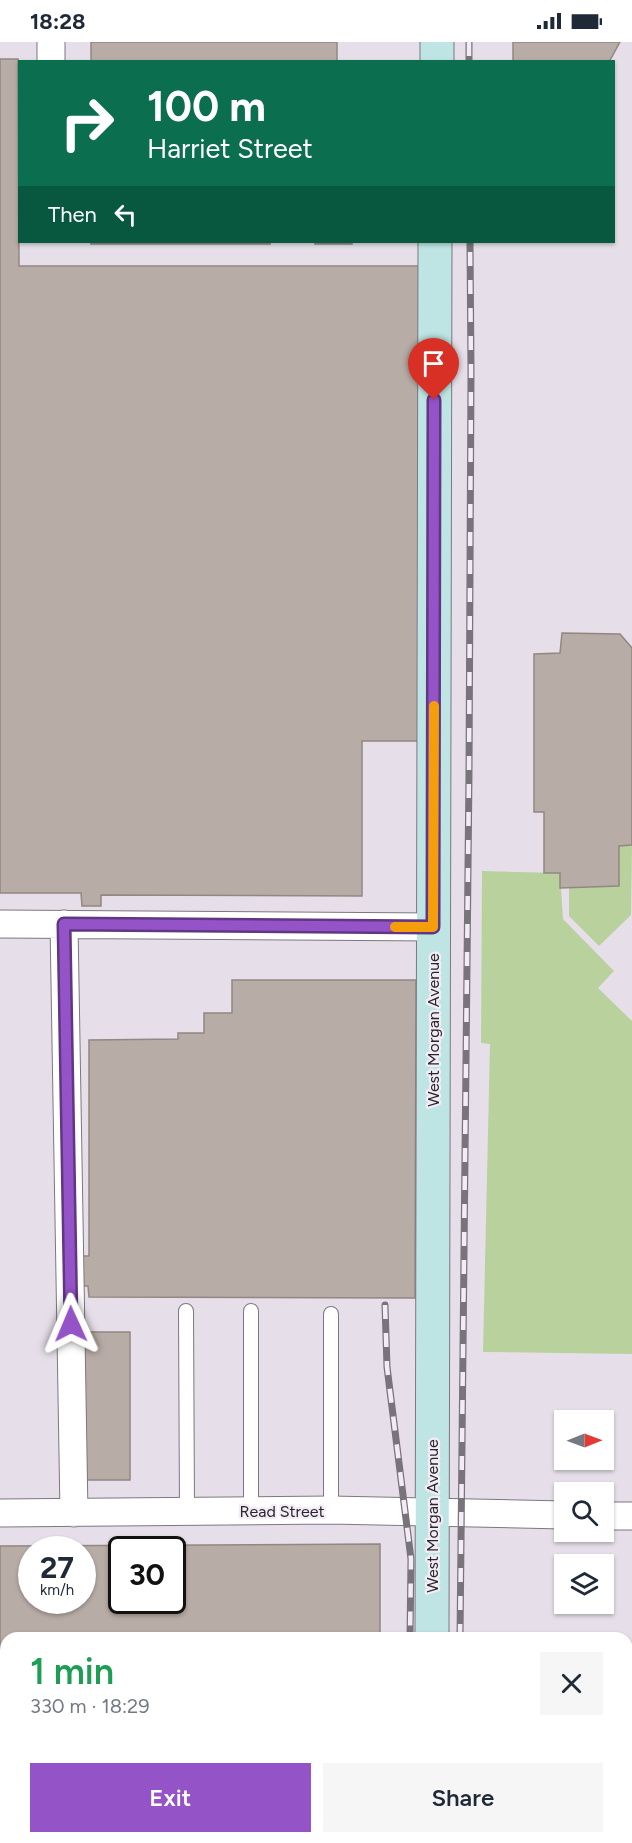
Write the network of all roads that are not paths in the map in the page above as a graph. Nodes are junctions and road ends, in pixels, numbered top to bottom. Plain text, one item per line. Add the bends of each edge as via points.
1 (51, 42) edge
2 (437, 42) edge
3 (51, 60) edge
4 (436, 60) edge
5 (435, 243) edge
6 (0, 924) edge
7 (64, 924) junction
8 (433, 927) junction
9 (186, 1311) dead end
10 (251, 1311) dead end
11 (331, 1314) dead end
12 (330, 1510) junction
13 (250, 1511) junction
14 (187, 1512) junction
15 (0, 1513) edge
16 (74, 1513) junction
17 (431, 1513) junction
18 (554, 1515) edge
19 (614, 1516) edge
20 (632, 1516) edge
21 (432, 1632) edge

1 - 3 street
2 - 4 street
5 - 8 street, West Morgan Avenue
6 - 7 street
7 - 8 street
7 - 16 street
8 - 17 street, West Morgan Avenue
9 - 14 lane
10 - 13 lane
11 - 12 lane
12 - 13 street, Read Street
12 - 17 street, Read Street
13 - 14 street, Read Street
14 - 16 street, Read Street
15 - 16 street, Read Street
17 - 18 street, Read Street
17 - 21 street, West Morgan Avenue
19 - 20 street

